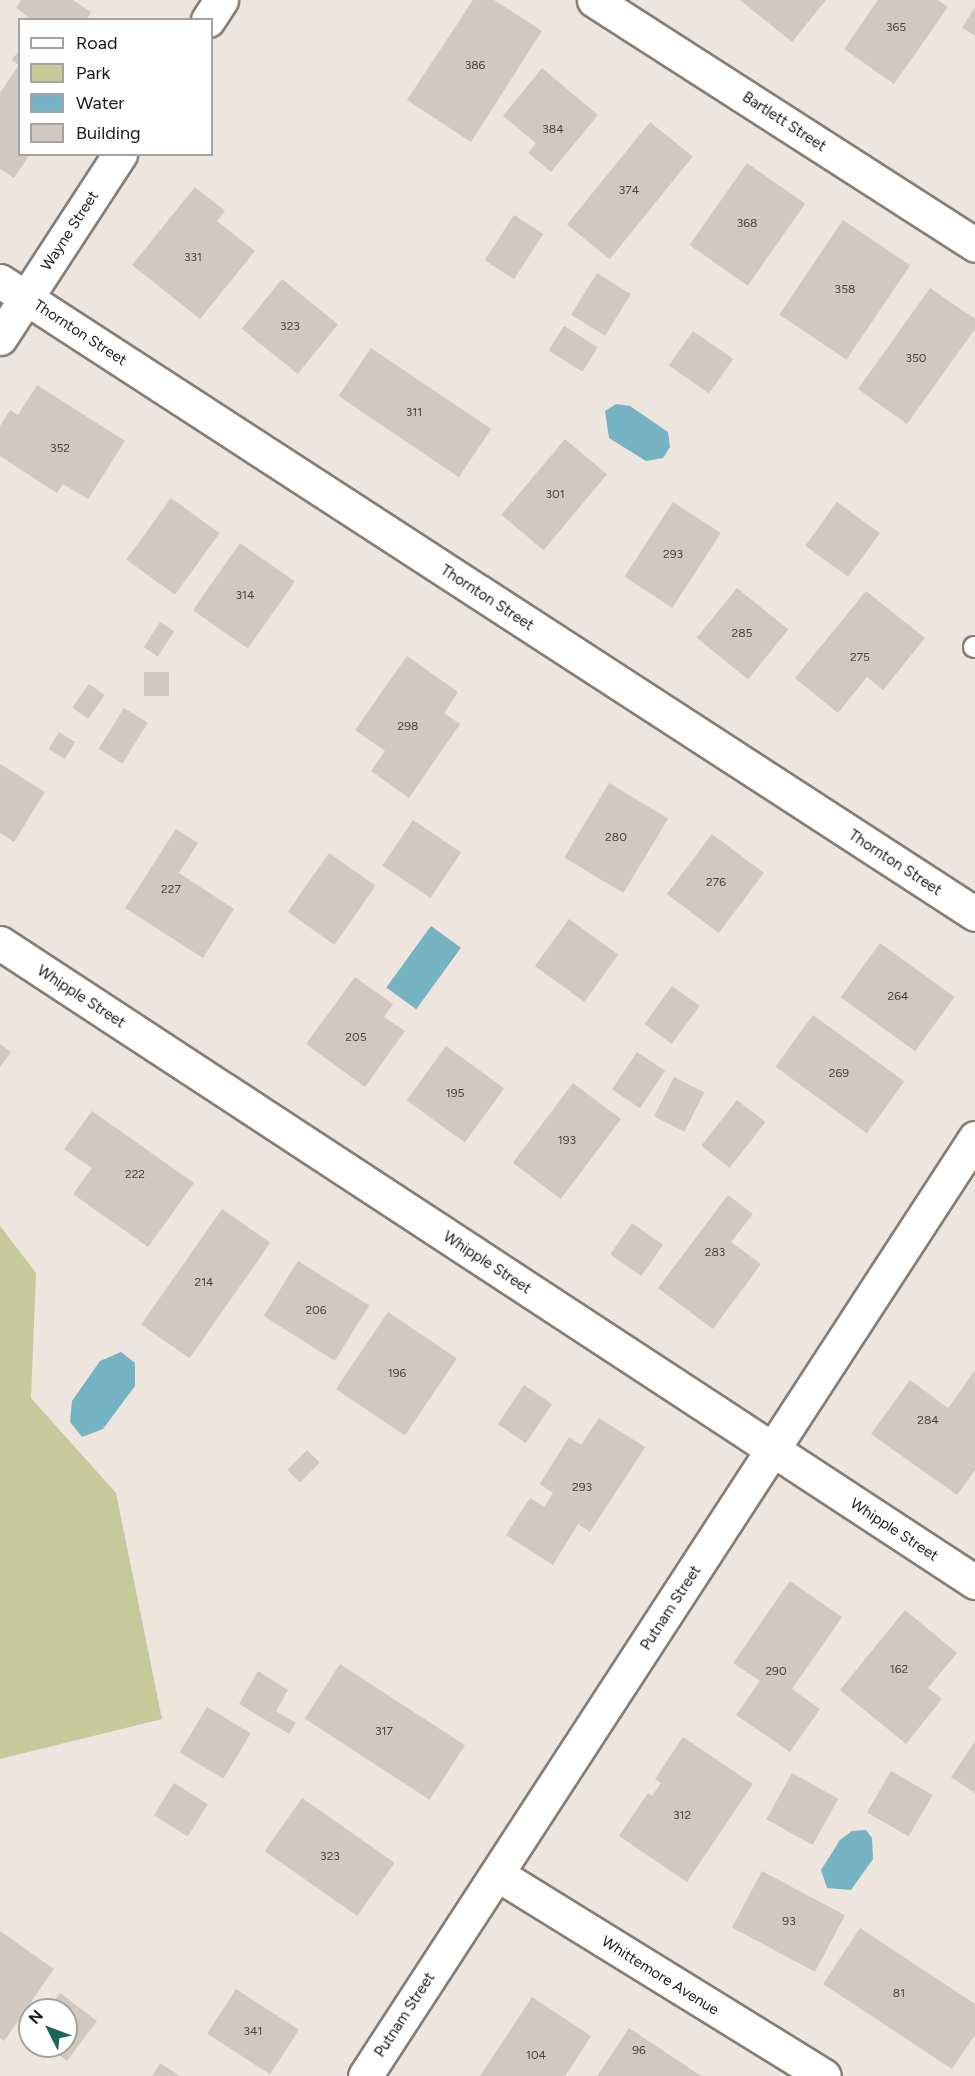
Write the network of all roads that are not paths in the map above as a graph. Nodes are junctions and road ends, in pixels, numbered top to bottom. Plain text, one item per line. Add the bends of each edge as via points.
1 (221, 0) edge
2 (594, 0) edge
3 (209, 18) edge
4 (118, 156) edge
5 (975, 244) edge
6 (13, 290) edge
7 (0, 338) edge
8 (975, 914) edge
9 (0, 943) edge
10 (975, 1138) edge
11 (773, 1451) junction
12 (975, 1582) edge
13 (497, 1874) junction
14 (365, 2076) edge
15 (824, 2076) edge

1 - 3 street
2 - 5 street, Bartlett Street
4 - 6 street, Wayne Street
6 - 7 street, Wayne Street
6 - 8 street, Thornton Street
9 - 11 street, Whipple Street
10 - 11 street, Putnam Street
11 - 12 street, Whipple Street
11 - 13 street, Putnam Street
13 - 14 street, Putnam Street
13 - 15 street, Whittemore Avenue

